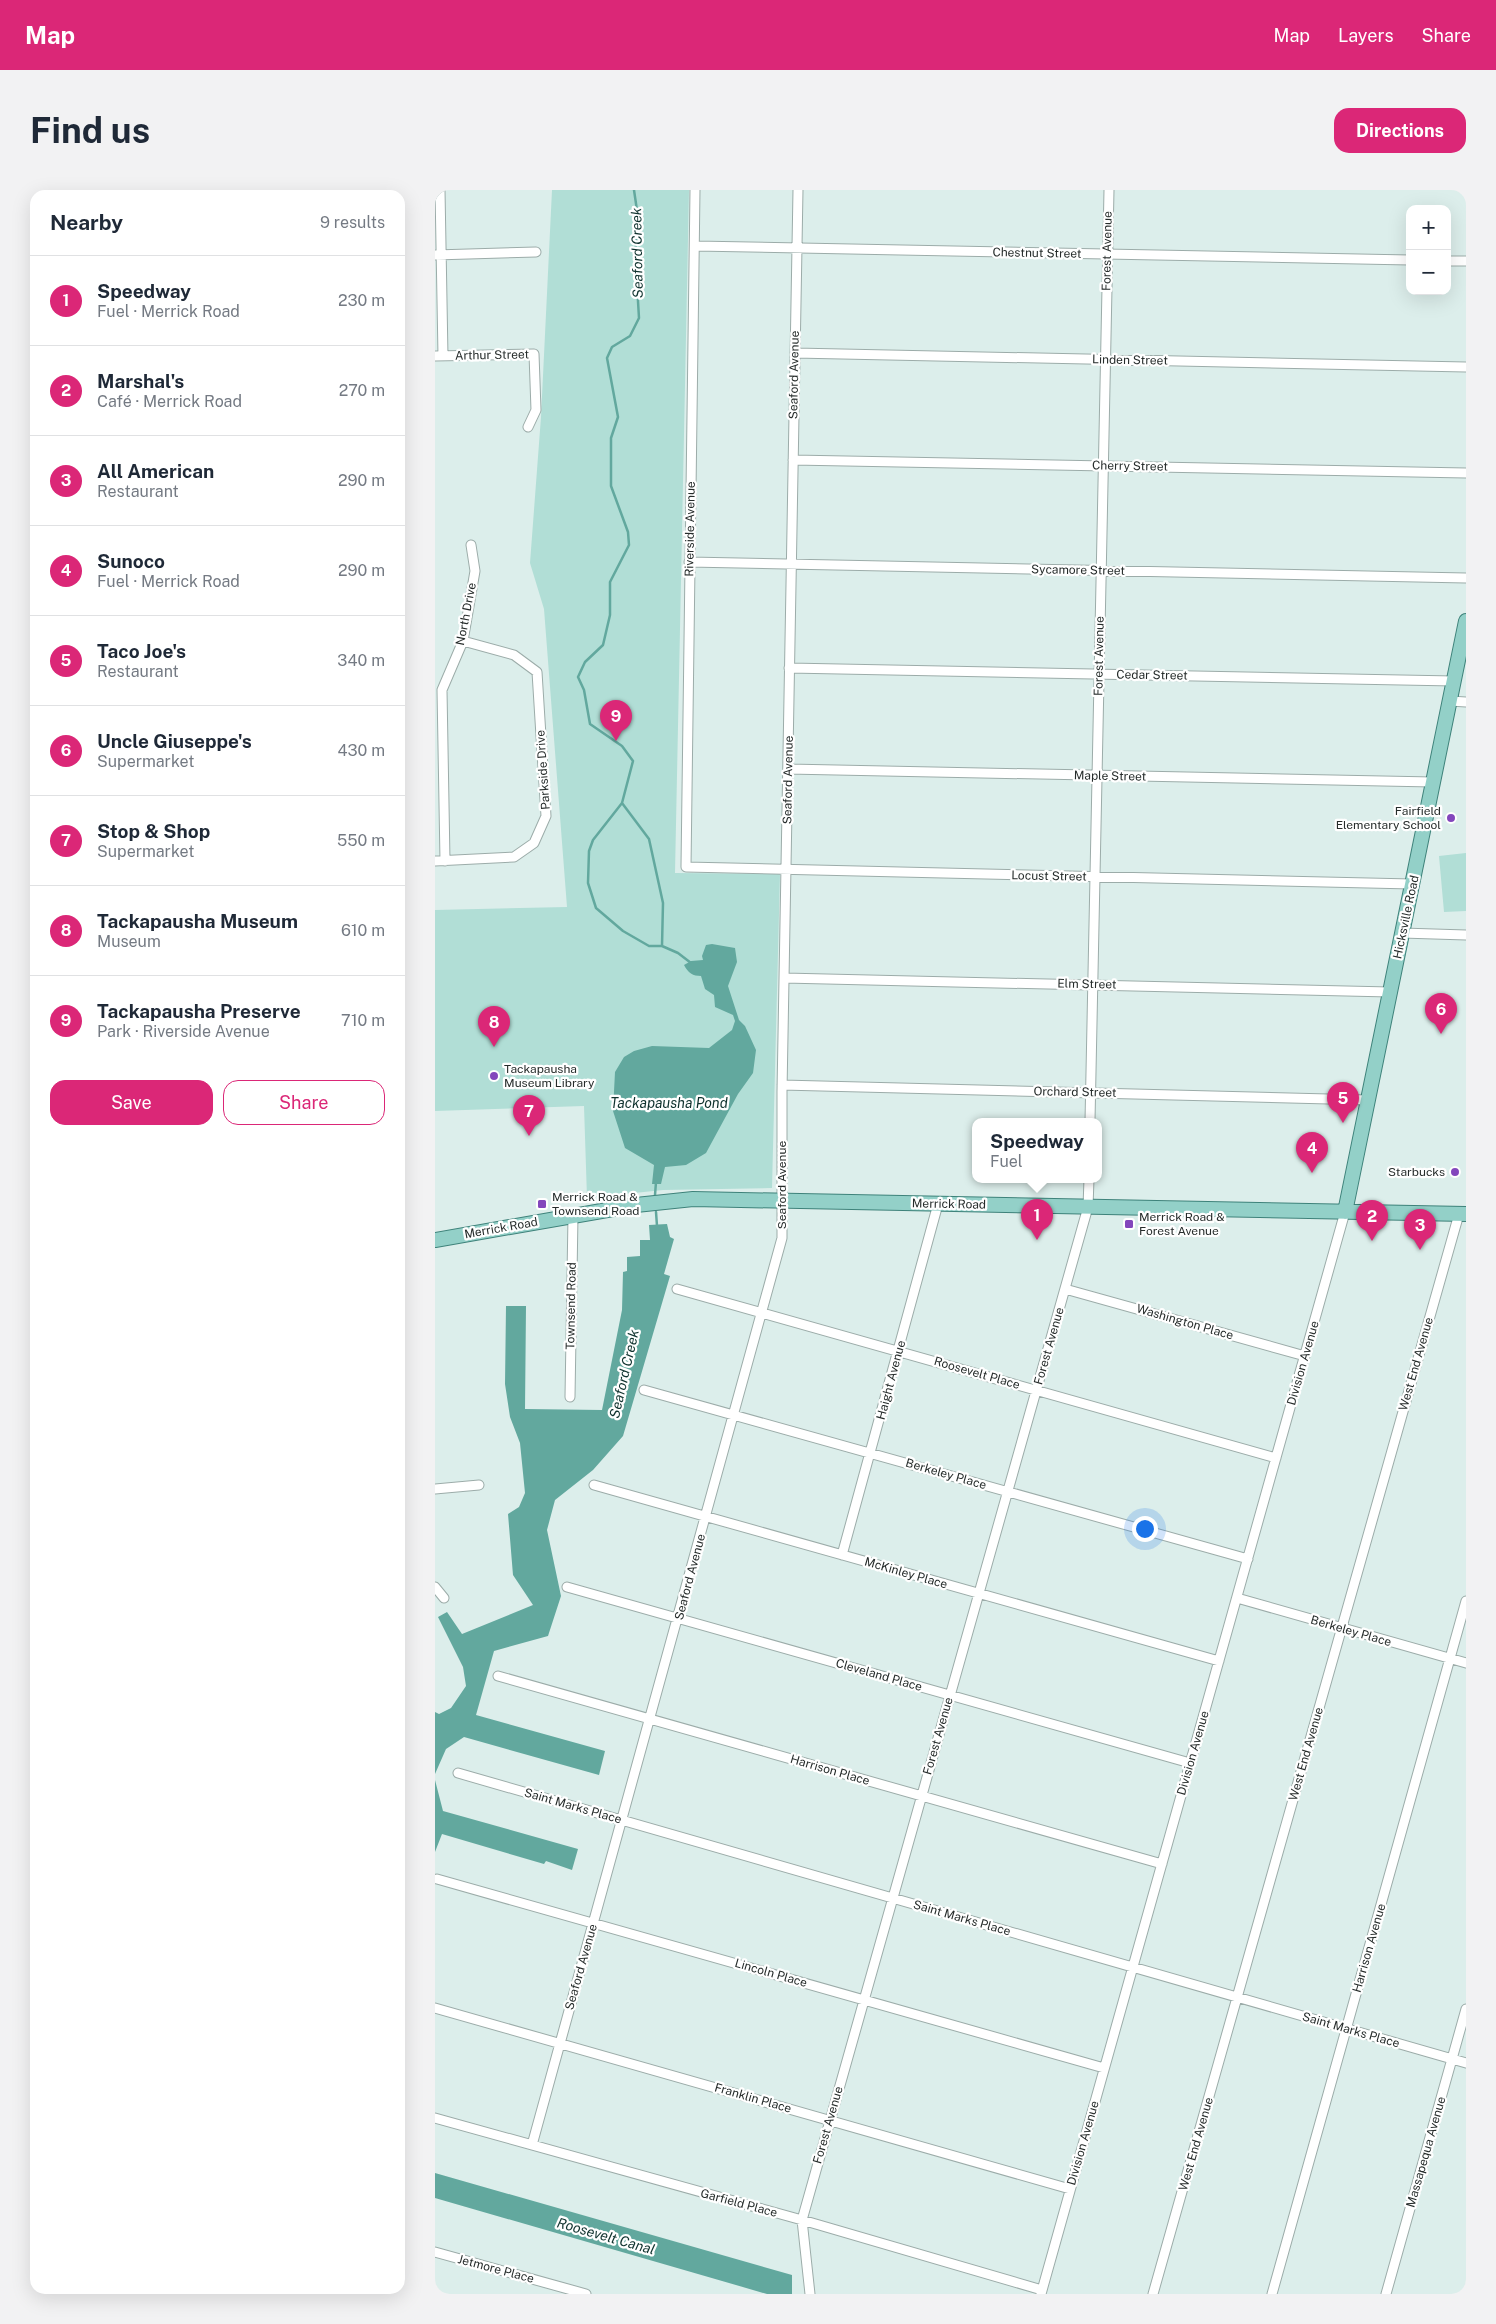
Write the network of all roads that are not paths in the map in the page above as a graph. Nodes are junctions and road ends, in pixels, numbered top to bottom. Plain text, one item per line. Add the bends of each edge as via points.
1 (440, 190) edge
2 (695, 190) edge
3 (798, 190) edge
4 (1109, 190) edge
5 (695, 246) junction
6 (797, 248) junction
7 (536, 252) dead end
8 (1107, 254) junction
9 (438, 255) edge
10 (1406, 260) edge
11 (1451, 261) edge
12 (1466, 261) edge
13 (795, 353) junction
14 (439, 356) edge
15 (1105, 359) junction
16 (1466, 367) edge
17 (528, 428) dead end
18 (793, 460) junction
19 (1103, 465) junction
20 (1466, 473) edge
21 (471, 544) dead end
22 (689, 562) junction
23 (791, 564) junction
24 (1101, 571) junction
25 (1466, 578) edge
26 (1466, 621) edge
27 (463, 641) junction
28 (789, 668) junction
29 (1099, 674) junction
30 (1454, 681) junction
31 (1450, 701) junction
32 (1466, 702) edge
33 (788, 768) junction
34 (1097, 776) junction
35 (1433, 782) junction
36 (435, 861) edge
37 (445, 861) junction
38 (685, 867) joint
39 (786, 871) junction
40 (1095, 877) junction
41 (1412, 884) junction
42 (1402, 933) junction
43 (1466, 935) edge
44 (784, 978) junction
45 (1093, 984) junction
46 (1390, 992) junction
47 (782, 1085) junction
48 (1090, 1092) junction
49 (1368, 1100) junction
50 (1090, 1118) edge
51 (1089, 1183) edge
52 (781, 1200) junction
53 (938, 1204) junction
54 (1088, 1207) junction
55 (1345, 1212) junction
56 (1462, 1214) edge
57 (573, 1216) junction
58 (435, 1240) edge
59 (677, 1289) dead end
60 (1065, 1289) junction
61 (763, 1313) junction
62 (899, 1352) junction
63 (1305, 1356) junction
64 (644, 1390) dead end
65 (1036, 1390) junction
66 (570, 1397) dead end
67 (735, 1415) junction
68 (871, 1452) junction
69 (1276, 1458) junction
70 (479, 1485) dead end
71 (594, 1485) dead end
72 (435, 1489) edge
73 (1007, 1492) junction
74 (706, 1517) junction
75 (842, 1555) junction
76 (1248, 1559) junction
77 (435, 1587) edge
78 (567, 1587) dead end
79 (979, 1594) junction
80 (444, 1598) dead end
81 (1237, 1598) junction
82 (1466, 1602) edge
83 (678, 1618) junction
84 (1342, 1628) junction
85 (1450, 1659) junction
86 (1219, 1661) junction
87 (1466, 1663) edge
88 (498, 1676) dead end
89 (950, 1695) junction
90 (650, 1719) junction
91 (1190, 1763) junction
92 (458, 1773) dead end
93 (921, 1796) junction
94 (622, 1820) junction
95 (1162, 1864) junction
96 (437, 1879) dead end
97 (893, 1898) junction
98 (594, 1923) junction
99 (1133, 1967) junction
100 (1237, 1997) junction
101 (864, 2000) junction
102 (435, 2008) edge
103 (1466, 2009) edge
104 (1346, 2028) junction
105 (560, 2044) junction
106 (1452, 2059) junction
107 (1466, 2063) edge
108 (1105, 2068) junction
109 (435, 2118) edge
110 (830, 2120) junction
111 (532, 2145) junction
112 (1071, 2189) junction
113 (802, 2220) junction
114 (435, 2252) edge
115 (1041, 2292) edge
116 (586, 2294) edge
117 (810, 2294) edge
118 (1153, 2294) edge
119 (1272, 2294) edge
120 (1386, 2294) edge

1 - 9 street
2 - 5 street, Riverside Avenue
3 - 6 street, Seaford Avenue
4 - 8 street, Forest Avenue
5 - 6 street, Chestnut Street
5 - 22 street, Riverside Avenue
6 - 8 street, Chestnut Street
6 - 13 street, Seaford Avenue
7 - 9 street
8 - 10 street, Chestnut Street
8 - 15 street, Forest Avenue
9 - 14 street
11 - 12 street
13 - 15 street, Linden Street
13 - 18 street, Seaford Avenue
14 - 17 street, Arthur Street via 534,354 536,410
15 - 16 street, Linden Street
15 - 19 street, Forest Avenue
18 - 19 street, Cherry Street
18 - 23 street, Seaford Avenue
19 - 20 street, Cherry Street
19 - 24 street, Forest Avenue
21 - 27 street, North Drive via 475,571
22 - 23 street, Sycamore Street
22 - 38 street, Riverside Avenue
23 - 24 street, Sycamore Street
23 - 28 street, Seaford Avenue
24 - 25 street, Sycamore Street
24 - 29 street, Forest Avenue
26 - 30 main road, Hicksville Road
27 - 37 street, North Drive via 442,690
27 - 37 street, Parkside Drive via 514,656 537,672 546,816 534,843 514,857
28 - 29 street, Cedar Street
28 - 33 street, Seaford Avenue
29 - 30 street, Cedar Street
29 - 34 street, Forest Avenue
30 - 31 main road, Hicksville Road
31 - 32 street
31 - 35 main road, Hicksville Road
33 - 34 street, Maple Street
33 - 39 street, Seaford Avenue
34 - 35 street, Maple Street
34 - 40 street, Forest Avenue
35 - 41 main road, Hicksville Road
36 - 37 street, Parkside Drive
38 - 39 street, Locust Street
39 - 40 street, Locust Street
39 - 44 street, Seaford Avenue
40 - 41 street, Locust Street
40 - 45 street, Forest Avenue
41 - 42 main road, Hicksville Road
42 - 43 street
42 - 46 main road, Hicksville Road
44 - 45 street, Elm Street
44 - 47 street, Seaford Avenue
45 - 46 street, Elm Street
45 - 48 street, Forest Avenue
46 - 49 main road, Hicksville Road
47 - 48 street, Orchard Street
47 - 52 street, Seaford Avenue
48 - 49 street, Orchard Street
48 - 50 street, Forest Avenue
49 - 55 main road, Hicksville Road
51 - 54 street, Forest Avenue
52 - 53 main road, Merrick Road
52 - 57 main road, Merrick Road via 693,1200 636,1205
52 - 61 street, Seaford Avenue via 781,1244
53 - 54 main road, Merrick Road
53 - 62 street, Haight Avenue
54 - 55 main road, Merrick Road
54 - 60 street, Forest Avenue
55 - 56 main road, Merrick Road
55 - 63 street, Division Avenue
56 - 84 street, West End Avenue
57 - 58 main road, Merrick Road
57 - 66 street, Townsend Road
59 - 61 street, Roosevelt Place
60 - 63 street, Washington Place
60 - 65 street, Forest Avenue
61 - 62 street, Roosevelt Place
61 - 67 street, Seaford Avenue
62 - 65 street, Roosevelt Place
62 - 68 street, Haight Avenue
63 - 69 street, Division Avenue
64 - 67 street, Berkeley Place
65 - 69 street, Roosevelt Place
65 - 73 street, Forest Avenue
67 - 68 street, Berkeley Place
67 - 74 street, Seaford Avenue
68 - 73 street, Berkeley Place
68 - 75 street, Haight Avenue
69 - 76 street, Division Avenue
70 - 72 street
71 - 74 street, McKinley Place
73 - 76 street, Berkeley Place
73 - 79 street, Forest Avenue
74 - 75 street, McKinley Place
74 - 83 street, Seaford Avenue
75 - 79 street, McKinley Place
76 - 81 street, Division Avenue
77 - 80 street
78 - 83 street, Cleveland Place
79 - 86 street, McKinley Place
79 - 89 street, Forest Avenue
81 - 84 street, Berkeley Place
81 - 86 street, Division Avenue
82 - 85 street, Harrison Avenue
83 - 89 street, Cleveland Place
83 - 90 street, Seaford Avenue
84 - 85 street, Berkeley Place
84 - 100 street, West End Avenue
85 - 87 street, Berkeley Place
85 - 104 street, Harrison Avenue
86 - 91 street, Division Avenue
88 - 90 street, Harrison Place
89 - 91 street, Cleveland Place
89 - 93 street, Forest Avenue
90 - 93 street, Harrison Place
90 - 94 street, Seaford Avenue
91 - 95 street, Division Avenue
92 - 94 street, Saint Marks Place
93 - 95 street, Harrison Place
93 - 97 street, Forest Avenue
94 - 97 street, Saint Marks Place
94 - 98 street, Seaford Avenue
95 - 99 street, Division Avenue
96 - 98 street, Lincoln Place
97 - 99 street, Saint Marks Place
97 - 101 street, Forest Avenue
98 - 101 street, Lincoln Place
98 - 105 street, Seaford Avenue
99 - 100 street, Saint Marks Place
99 - 108 street, Division Avenue
100 - 104 street, Saint Marks Place
100 - 118 street, West End Avenue
101 - 108 street, Lincoln Place
101 - 110 street, Forest Avenue
102 - 105 street, Franklin Place
103 - 106 street, Massapequa Avenue
104 - 106 street, Saint Marks Place
104 - 119 street, Harrison Avenue
105 - 110 street, Franklin Place
105 - 111 street, Seaford Avenue
106 - 107 street, Saint Marks Place
106 - 120 street, Massapequa Avenue
108 - 112 street, Division Avenue
109 - 111 street, Garfield Place
110 - 112 street, Franklin Place
110 - 113 street, Forest Avenue
111 - 113 street, Garfield Place
112 - 115 street, Division Avenue
113 - 115 street, Garfield Place
113 - 117 street, Forest Avenue
114 - 116 street, Jetmore Place

